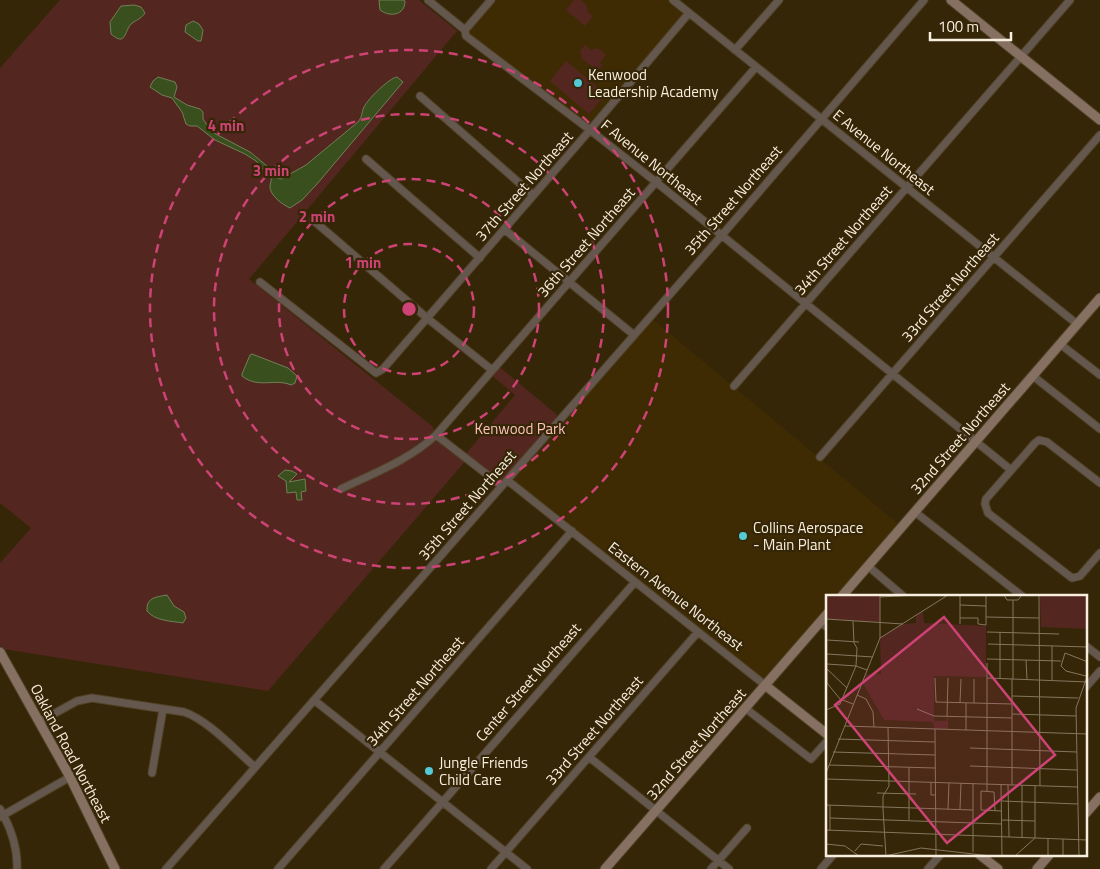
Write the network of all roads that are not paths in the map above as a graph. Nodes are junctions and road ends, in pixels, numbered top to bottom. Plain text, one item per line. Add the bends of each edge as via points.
1 (428, 0) edge
2 (491, 0) edge
3 (673, 0) edge
4 (779, 0) edge
5 (924, 0) edge
6 (951, 0) edge
7 (1070, 0) edge
8 (689, 13) junction
9 (465, 30) junction
10 (735, 50) junction
11 (1020, 57) junction
12 (756, 67) junction
13 (420, 96) dead end
14 (821, 119) junction
15 (1100, 120) edge
16 (590, 130) junction
17 (1100, 135) edge
18 (366, 159) dead end
19 (656, 182) junction
20 (907, 188) junction
21 (533, 195) junction
22 (313, 220) dead end
23 (504, 229) junction
24 (722, 235) junction
25 (480, 258) junction
26 (994, 258) junction
27 (260, 282) dead end
28 (569, 282) junction
29 (1100, 298) edge
30 (806, 303) junction
31 (427, 318) junction
32 (1077, 324) junction
33 (634, 335) junction
34 (1060, 344) junction
35 (492, 370) junction
36 (893, 373) junction
37 (1100, 375) edge
38 (1033, 376) junction
39 (734, 386) dead end
40 (1100, 429) edge
41 (436, 435) junction
42 (976, 441) junction
43 (820, 457) dead end
44 (1011, 470) junction
45 (504, 483) junction
46 (1100, 484) edge
47 (341, 489) dead end
48 (915, 512) junction
49 (572, 531) junction
50 (1100, 553) edge
51 (868, 566) junction
52 (635, 582) junction
53 (843, 595) edge
54 (903, 595) edge
55 (1021, 595) edge
56 (824, 625) edge
57 (698, 632) junction
58 (1088, 648) edge
59 (0, 652) edge
60 (1100, 657) edge
61 (1100, 671) edge
62 (765, 685) junction
63 (1088, 685) edge
64 (314, 700) junction
65 (745, 708) junction
66 (163, 709) junction
67 (39, 722) junction
68 (826, 732) edge
69 (826, 742) edge
70 (380, 752) junction
71 (589, 757) junction
72 (255, 767) junction
73 (152, 772) dead end
74 (70, 777) junction
75 (1100, 797) edge
76 (442, 802) junction
77 (656, 811) junction
78 (1088, 811) edge
79 (1, 814) edge
80 (747, 828) dead end
81 (506, 852) junction
82 (831, 856) edge
83 (939, 856) edge
84 (981, 856) edge
85 (1048, 856) edge
86 (719, 861) junction
87 (17, 869) edge
88 (115, 869) edge
89 (166, 869) edge
90 (278, 869) edge
91 (384, 869) edge
92 (491, 869) edge
93 (527, 869) edge
94 (605, 869) edge
95 (711, 869) edge
96 (729, 869) edge
97 (821, 869) edge
98 (928, 869) edge
99 (998, 869) edge
100 (1037, 869) edge

1 - 9 street, F Avenue Northeast
2 - 9 street
3 - 8 street, E Avenue Northeast
4 - 10 street
5 - 14 street, 35th Street Northeast
6 - 11 main road
7 - 11 street, 34th Street Northeast
8 - 10 street, E Avenue Northeast
8 - 16 street, 37th Street Northeast
9 - 16 street, F Avenue Northeast via 466,36
10 - 12 street, E Avenue Northeast
11 - 15 main road
11 - 20 street, 34th Street Northeast
12 - 14 street, E Avenue Northeast
12 - 19 street, 36th Street Northeast
13 - 21 street
14 - 20 street, E Avenue Northeast
14 - 24 street, 35th Street Northeast
16 - 19 street, F Avenue Northeast
16 - 21 street, 37th Street Northeast
17 - 26 street, 33rd Street Northeast
18 - 25 street
19 - 24 street, F Avenue Northeast
19 - 28 street, 36th Street Northeast
20 - 26 street, E Avenue Northeast
20 - 30 street, 34th Street Northeast
21 - 23 street, 37th Street Northeast
22 - 31 street
23 - 25 street, 37th Street Northeast
23 - 28 street
24 - 30 street, F Avenue Northeast
24 - 33 street, 35th Street Northeast
25 - 31 street, 37th Street Northeast
26 - 32 street, E Avenue Northeast
26 - 36 street, 33rd Street Northeast
27 - 31 street, 37th Street Northeast via 376,373
28 - 33 street
28 - 35 street, 36th Street Northeast
29 - 32 main road, 32nd Street Northeast
30 - 36 street, F Avenue Northeast
30 - 39 street, 34th Street Northeast
31 - 35 street
32 - 34 main road, 32nd Street Northeast
33 - 45 street, 35th Street Northeast
34 - 37 street
34 - 38 main road, 32nd Street Northeast
35 - 41 street, 36th Street Northeast
36 - 42 street, F Avenue Northeast
36 - 43 street, 33rd Street Northeast
38 - 40 street
38 - 42 main road, 32nd Street Northeast
41 - 45 street, Eastern Avenue Northeast
41 - 47 street, 36th Street Northeast via 405,458
42 - 44 street, F Avenue Northeast
42 - 48 main road, 32nd Street Northeast
44 - 46 street via 1035,443 1044,440
44 - 50 street via 986,499 988,512 1067,576 1080,576
45 - 49 street, Eastern Avenue Northeast
45 - 64 street, 35th Street Northeast
48 - 51 main road, 32nd Street Northeast
48 - 55 street
49 - 52 street, Eastern Avenue Northeast
49 - 70 street, 34th Street Northeast
51 - 53 main road, 32nd Street Northeast
51 - 54 street
52 - 57 street, Eastern Avenue Northeast
52 - 76 street, Center Street Northeast
56 - 62 main road, 32nd Street Northeast
57 - 62 street, Eastern Avenue Northeast
57 - 71 street, 33rd Street Northeast
58 - 60 street
59 - 67 main road, Oakland Road Northeast
61 - 63 street
62 - 65 main road, 32nd Street Northeast
62 - 68 main road, Eastern Avenue Northeast
64 - 70 street
64 - 72 street, 35th Street Northeast
65 - 69 street via 811,759
65 - 77 main road, 32nd Street Northeast
66 - 67 street via 92,698 77,701
66 - 72 street via 193,715
66 - 73 street
67 - 74 main road, Oakland Road Northeast
70 - 76 street
70 - 90 street, 34th Street Northeast
71 - 77 street
71 - 81 street, 33rd Street Northeast
72 - 89 street, 35th Street Northeast
74 - 79 street
74 - 88 main road, Oakland Road Northeast
75 - 78 main road
76 - 81 street
76 - 91 street, Center Street Northeast
77 - 86 street
77 - 94 main road, 32nd Street Northeast
79 - 87 street via 14,838
80 - 86 street
81 - 92 street, 33rd Street Northeast
81 - 93 street
82 - 97 street
83 - 98 street
84 - 99 main road
85 - 100 main road
86 - 95 street
86 - 96 street

